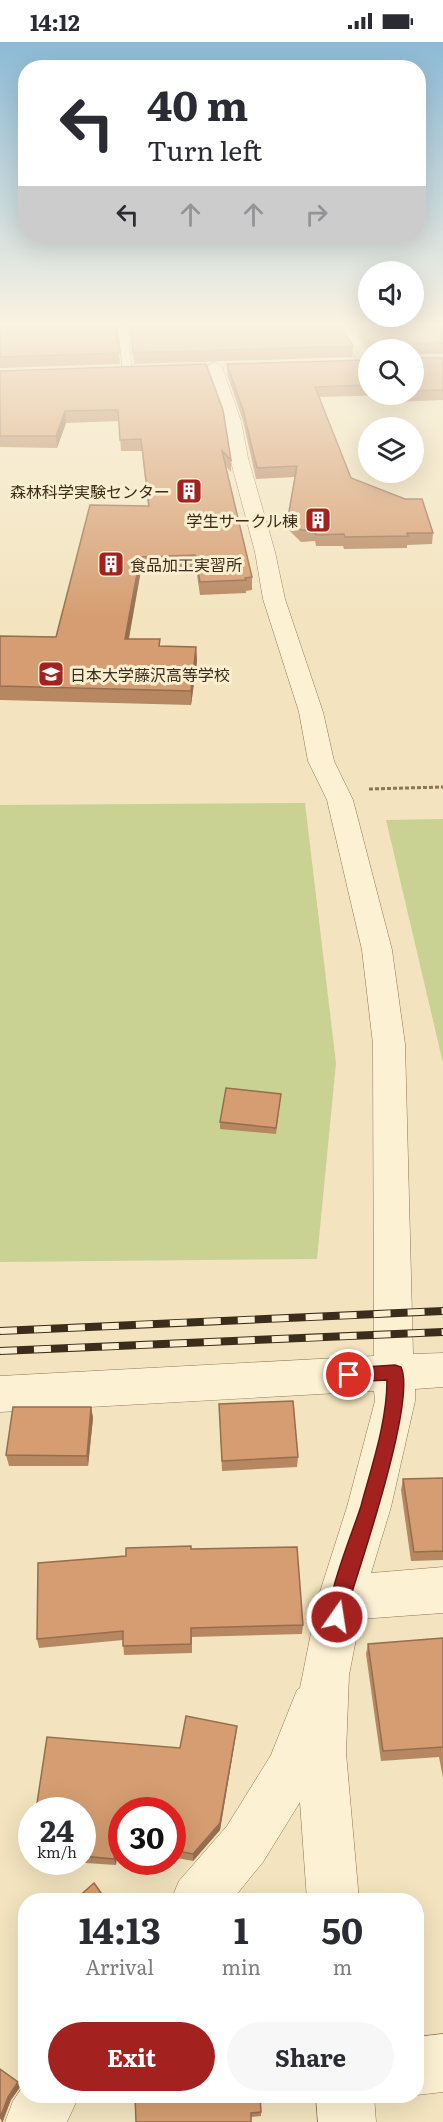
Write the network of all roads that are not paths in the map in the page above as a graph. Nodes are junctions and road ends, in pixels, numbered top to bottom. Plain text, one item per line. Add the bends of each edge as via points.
1 (233, 424) edge
2 (443, 1370) edge
3 (395, 1372) junction
4 (0, 1394) edge
5 (443, 1590) edge
6 (340, 1598) junction
7 (325, 1675) junction
8 (204, 1893) edge
9 (332, 1893) edge
10 (443, 2063) edge
11 (424, 2065) edge
12 (46, 2103) edge
13 (346, 2103) edge
14 (34, 2122) edge
15 (347, 2122) edge

1 - 3 street via 274,599 311,712 321,761 343,810 377,950 389,1044
2 - 3 street
3 - 4 street
3 - 6 street via 390,1422 369,1507
5 - 6 street
6 - 7 street
7 - 8 street via 290,1771 246,1844
7 - 9 street via 321,1753
10 - 11 street
12 - 14 street
13 - 15 street

